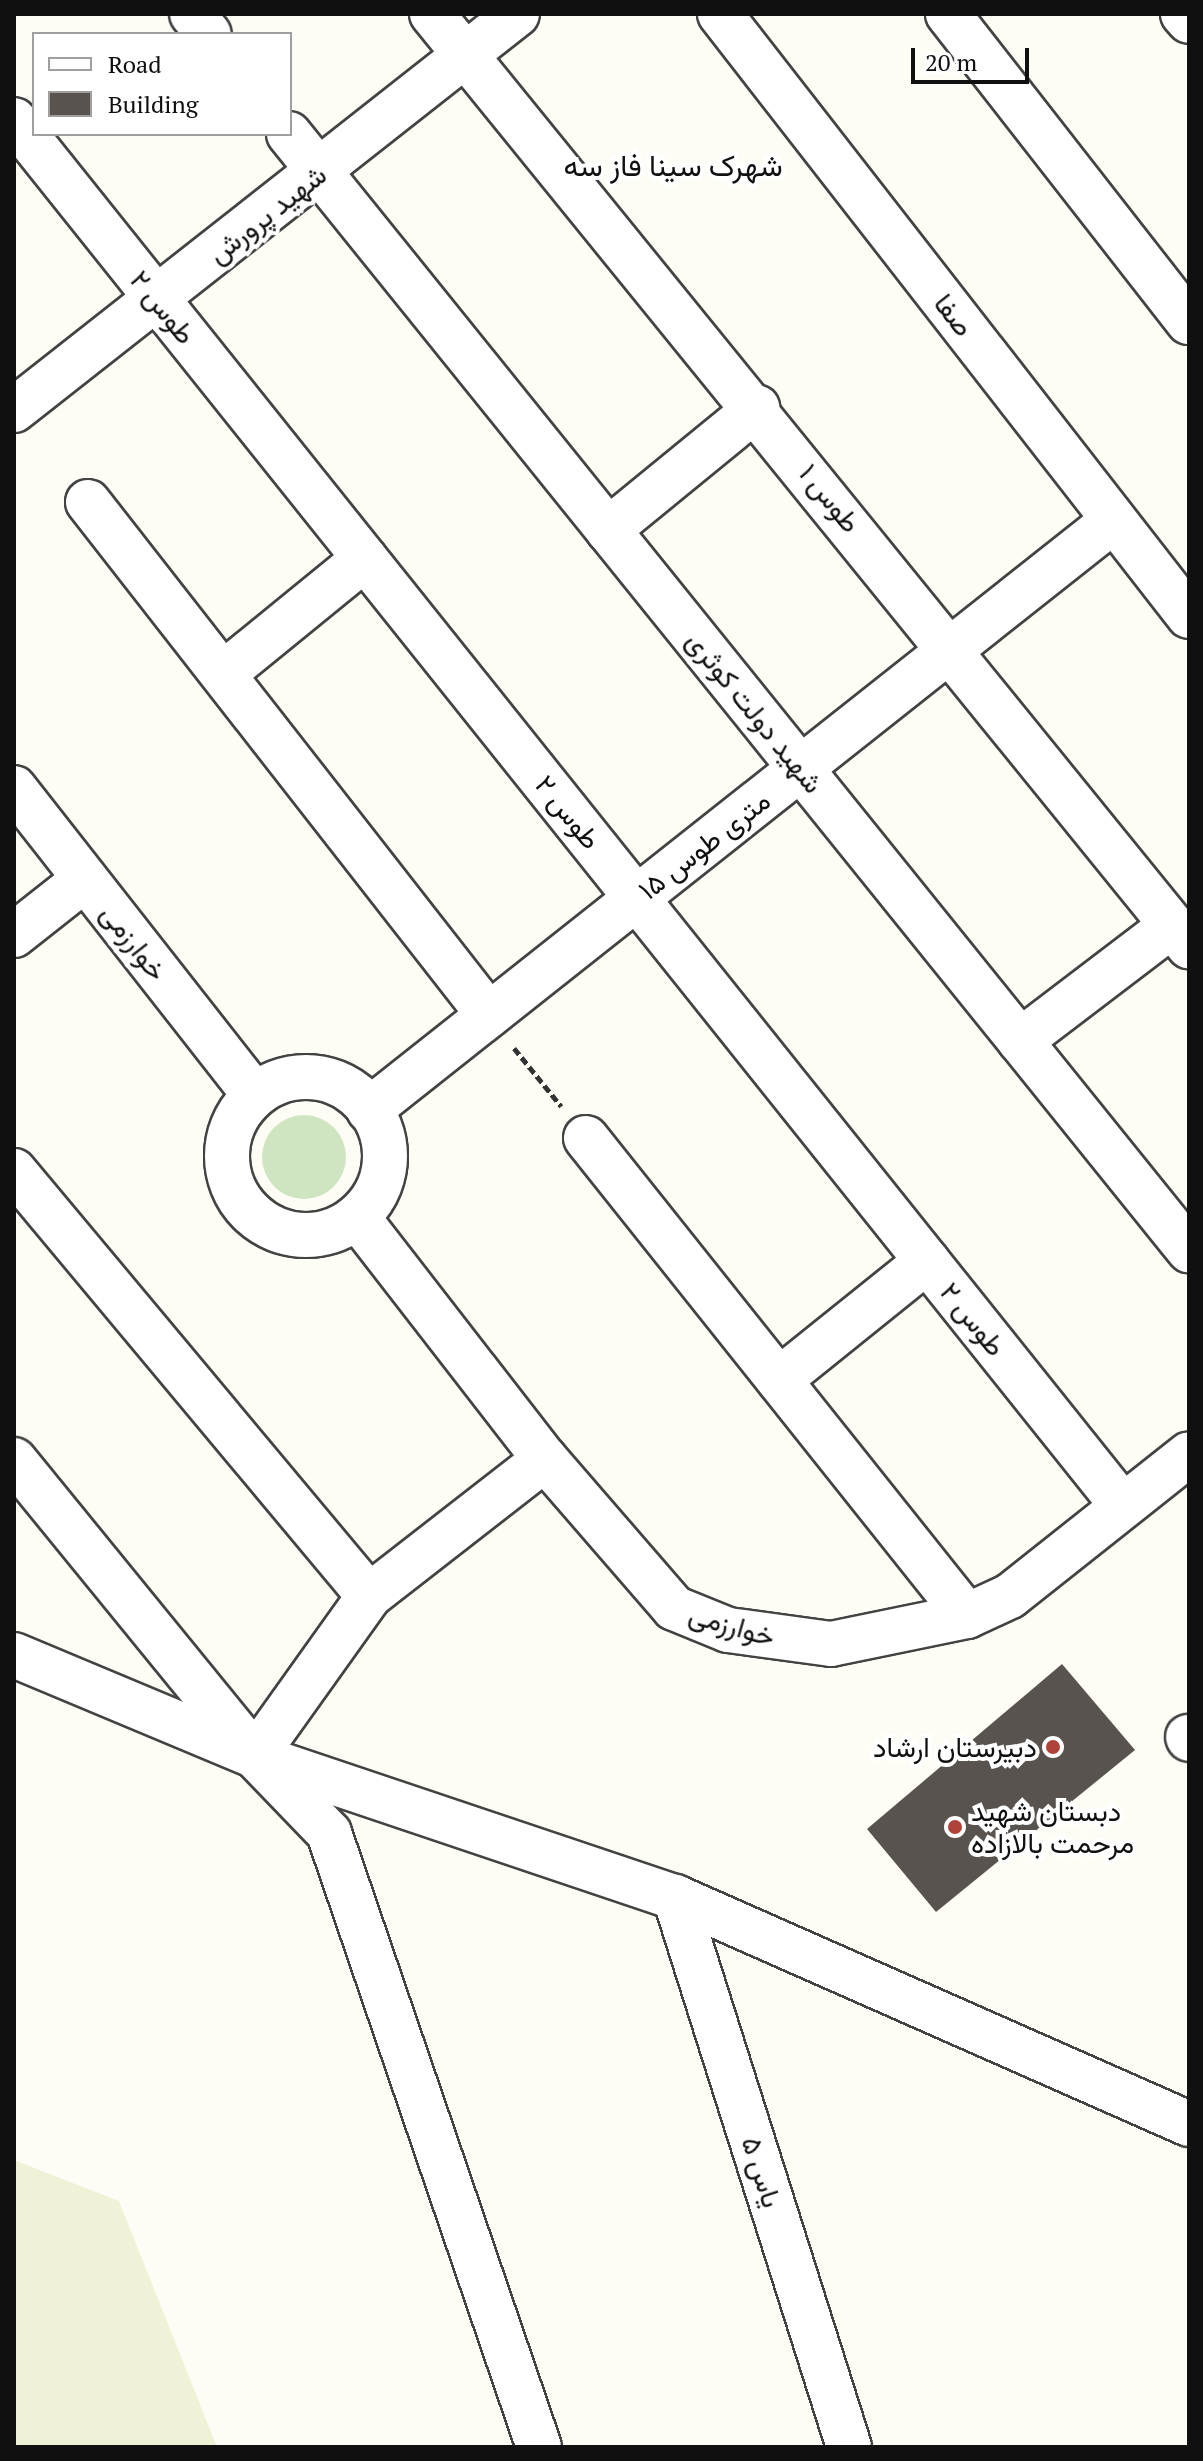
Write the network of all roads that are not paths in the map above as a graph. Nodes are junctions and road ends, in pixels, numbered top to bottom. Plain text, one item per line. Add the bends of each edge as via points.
1 (192, 14) edge
2 (432, 14) edge
3 (517, 14) edge
4 (720, 14) edge
5 (948, 14) edge
6 (1183, 14) edge
7 (1189, 21) edge
8 (207, 32) edge
9 (465, 54) junction
10 (14, 120) edge
11 (291, 136) edge
12 (320, 172) junction
13 (157, 299) junction
14 (1189, 322) edge
15 (757, 408) junction
16 (14, 410) edge
17 (88, 502) dead end
18 (1114, 520) junction
19 (608, 530) junction
20 (365, 558) junction
21 (1189, 616) edge
22 (954, 647) junction
23 (223, 674) junction
24 (801, 769) junction
25 (14, 788) edge
26 (85, 879) junction
27 (637, 898) junction
28 (14, 935) edge
29 (1181, 935) edge
30 (489, 1015) junction
31 (1020, 1041) junction
32 (255, 1095) junction
33 (369, 1110) junction
34 (586, 1138) road end
35 (14, 1171) edge
36 (357, 1217) junction
37 (1189, 1250) edge
38 (927, 1261) junction
39 (779, 1380) junction
40 (1189, 1454) edge
41 (545, 1459) junction
42 (14, 1460) edge
43 (1122, 1505) junction
44 (369, 1596) junction
45 (967, 1616) junction
46 (14, 1655) edge
47 (255, 1756) junction
48 (675, 1897) junction
49 (1189, 2124) edge
50 (539, 2447) edge
51 (849, 2447) edge

1 - 8 street
2 - 9 street, طوس ۱
3 - 9 street, شهید پرورش
4 - 18 street, صفا
5 - 14 street
6 - 7 street
9 - 12 street, شهید پرورش
9 - 15 street, طوس ۱
10 - 13 street, طوس ۲
11 - 12 street, شهید دولت کوثری
12 - 13 street, شهید پرورش
12 - 19 street, شهید دولت کوثری
13 - 16 street, شهید پرورش
13 - 20 street, طوس ۲
15 - 19 street
15 - 22 street, طوس ۱
17 - 23 street
18 - 21 street, صفا
18 - 22 street, ۱۵ متری طوس
19 - 24 street, شهید دولت کوثری
20 - 23 street
20 - 27 street, طوس ۲
22 - 24 street, ۱۵ متری طوس
22 - 29 street, طوس ۱
23 - 30 street
24 - 27 street, ۱۵ متری طوس
24 - 31 street, شهید دولت کوثری
25 - 26 street, خوارزمی
26 - 28 street
26 - 32 street, خوارزمی
27 - 30 street, ۱۵ متری طوس
27 - 38 street, طوس ۲
29 - 31 street
30 - 33 street, ۱۵ متری طوس
31 - 37 street, شهید دولت کوثری
32 - 33 street via 290,1077 315,1076 340,1084
32 - 36 street via 232,1126 226,1152 240,1202 259,1221 296,1235 335,1231
33 - 36 street via 385,1146 384,1172
34 - 39 street
35 - 44 street
36 - 41 street, خوارزمی
38 - 39 street
38 - 43 street, طوس ۲
39 - 45 street
40 - 43 street, خوارزمی
41 - 44 street
41 - 45 street, خوارزمی via 674,1608 728,1630 831,1644
42 - 47 street
43 - 45 street, خوارزمی via 1010,1596
44 - 47 street
46 - 47 street
47 - 48 street
47 - 50 street via 329,1833
48 - 49 street
48 - 51 street, یاس ۵

